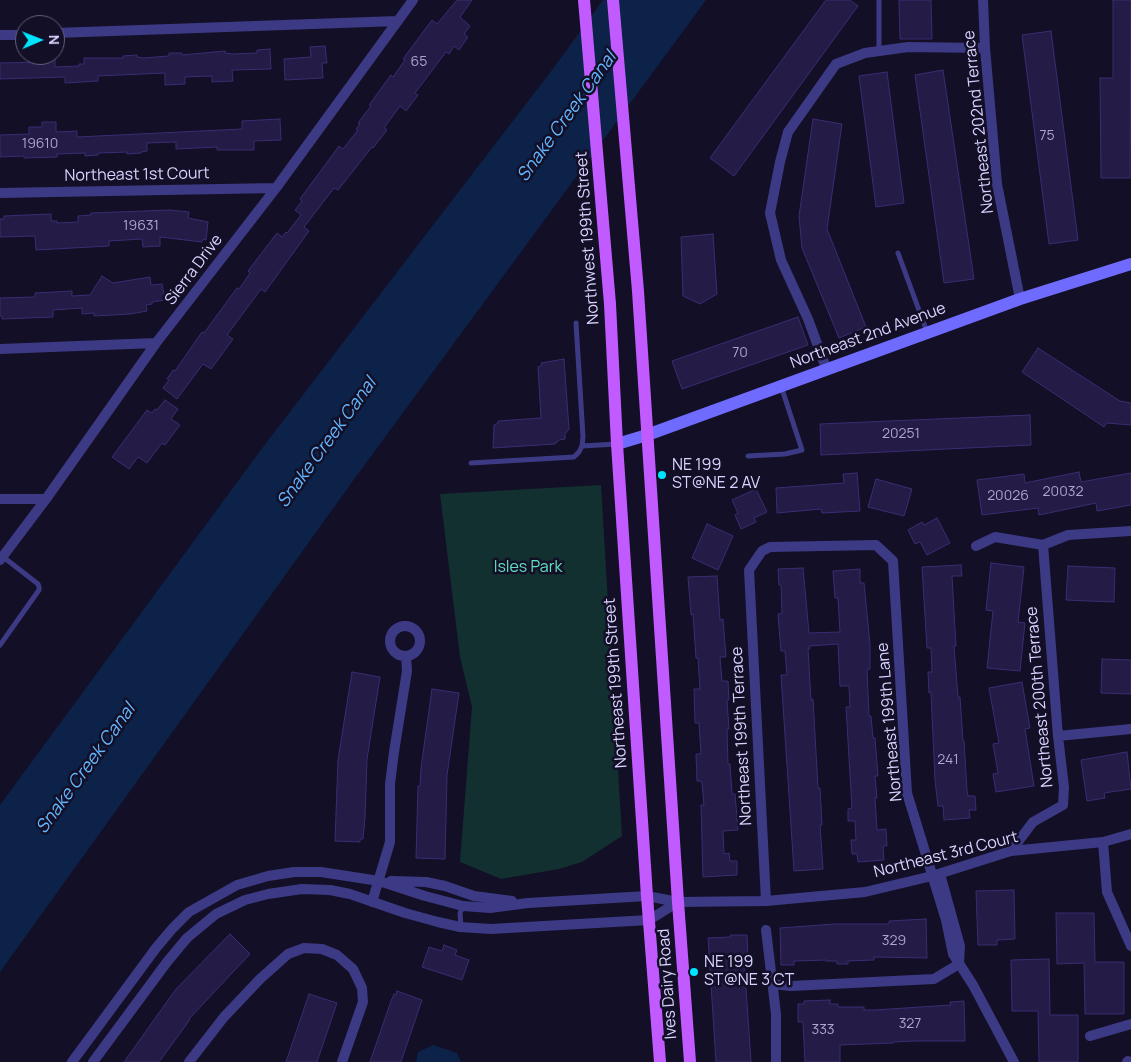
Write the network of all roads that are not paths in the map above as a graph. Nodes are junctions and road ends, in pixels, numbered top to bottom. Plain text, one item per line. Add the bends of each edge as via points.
1 (413, 0) edge
2 (584, 0) edge
3 (613, 0) edge
4 (879, 0) edge
5 (983, 0) edge
6 (398, 21) junction
7 (15, 34) edge
8 (65, 34) edge
9 (0, 35) edge
10 (985, 48) junction
11 (879, 51) junction
12 (276, 188) junction
13 (0, 193) edge
14 (898, 253) dead end
15 (1131, 264) edge
16 (1020, 299) junction
17 (576, 323) dead end
18 (927, 332) junction
19 (156, 343) junction
20 (0, 349) edge
21 (826, 368) junction
22 (780, 385) junction
23 (647, 435) junction
24 (617, 444) junction
25 (582, 446) junction
26 (748, 456) dead end
27 (471, 463) dead end
28 (0, 499) edge
29 (46, 499) junction
30 (1131, 531) edge
31 (1042, 545) junction
32 (976, 546) dead end
33 (1, 558) edge
34 (749, 570) joint
35 (0, 645) edge
36 (406, 656) dead end
37 (1131, 730) edge
38 (1058, 736) junction
39 (1131, 834) edge
40 (1103, 842) junction
41 (1011, 851) junction
42 (936, 875) junction
43 (378, 881) junction
44 (647, 896) junction
45 (766, 900) junction
46 (372, 902) junction
47 (678, 902) junction
48 (528, 903) junction
49 (463, 906) junction
50 (649, 920) junction
51 (461, 927) junction
52 (766, 930) dead end
53 (1131, 946) edge
54 (959, 964) junction
55 (772, 984) junction
56 (1131, 1024) edge
57 (1090, 1036) dead end
58 (74, 1061) edge
59 (93, 1062) edge
60 (189, 1062) edge
61 (342, 1062) edge
62 (660, 1062) edge
63 (690, 1062) edge
64 (776, 1062) edge
65 (1014, 1062) edge

1 - 6 street, Sierra Drive
2 - 24 main road, Northwest 199th Street via 610,304
3 - 23 main road
4 - 11 lane
5 - 10 street, Northeast 202nd Terrace
6 - 8 street
6 - 12 street, Sierra Drive
7 - 9 street
10 - 11 street via 908,47
10 - 16 street, Northeast 202nd Terrace via 997,184
11 - 21 street via 836,64 788,132 770,213 781,260
12 - 13 street, Northeast 1st Court
12 - 19 street, Sierra Drive
14 - 18 lane
15 - 16 street, Northeast 2nd Avenue
16 - 18 street, Northeast 2nd Avenue
17 - 25 lane
18 - 21 street, Northeast 2nd Avenue
19 - 20 street
19 - 29 street, Sierra Drive
21 - 22 street, Northeast 2nd Avenue
22 - 23 street, Northeast 2nd Avenue
22 - 26 lane via 802,450
23 - 24 street, Northeast 2nd Avenue
23 - 47 main road
24 - 25 lane
24 - 44 main road, Northeast 199th Street
25 - 27 lane via 574,457
28 - 29 street
29 - 33 street, Sierra Drive
30 - 31 street via 1068,535
31 - 32 street via 995,537
31 - 38 street, Northeast 200th Terrace
33 - 35 lane via 38,584 39,590
34 - 42 street, Northeast 199th Lane via 762,551 770,547 876,545 893,561 907,793
34 - 45 street, Northeast 199th Terrace
36 - 43 street via 407,671 390,784 390,842
37 - 38 street
38 - 41 street, Northeast 200th Terrace via 1063,805 1033,822
39 - 40 street, Northeast 3rd Court
40 - 41 street, Northeast 3rd Court
40 - 53 street via 1107,892
41 - 42 street, Northeast 3rd Court
42 - 45 street, Northeast 3rd Court via 865,892
42 - 54 street, Northeast 199th Lane via 960,946
43 - 46 street
43 - 48 street via 426,882 474,896
43 - 49 street
43 - 58 street via 321,872 294,872 237,885 209,899 189,912 166,935
44 - 47 street, Northeast 3rd Court
44 - 48 street, Northeast 3rd Court
44 - 50 main road, Northeast 199th Street
45 - 47 street, Northeast 3rd Court
46 - 51 street
46 - 59 street via 330,890 302,889 245,900 216,914 187,938 167,962
47 - 50 street
47 - 63 main road, Ives Dairy Road
48 - 49 street via 490,908
49 - 51 lane
50 - 51 street via 504,929
50 - 62 main road, Ives Dairy Road
52 - 55 street
54 - 55 street via 934,979 792,986
54 - 65 street, Northeast 199th Lane
55 - 64 street
56 - 57 street
60 - 61 street via 232,1009 274,965 288,954 304,948 322,949 337,955 353,969 362,988 363,1002

